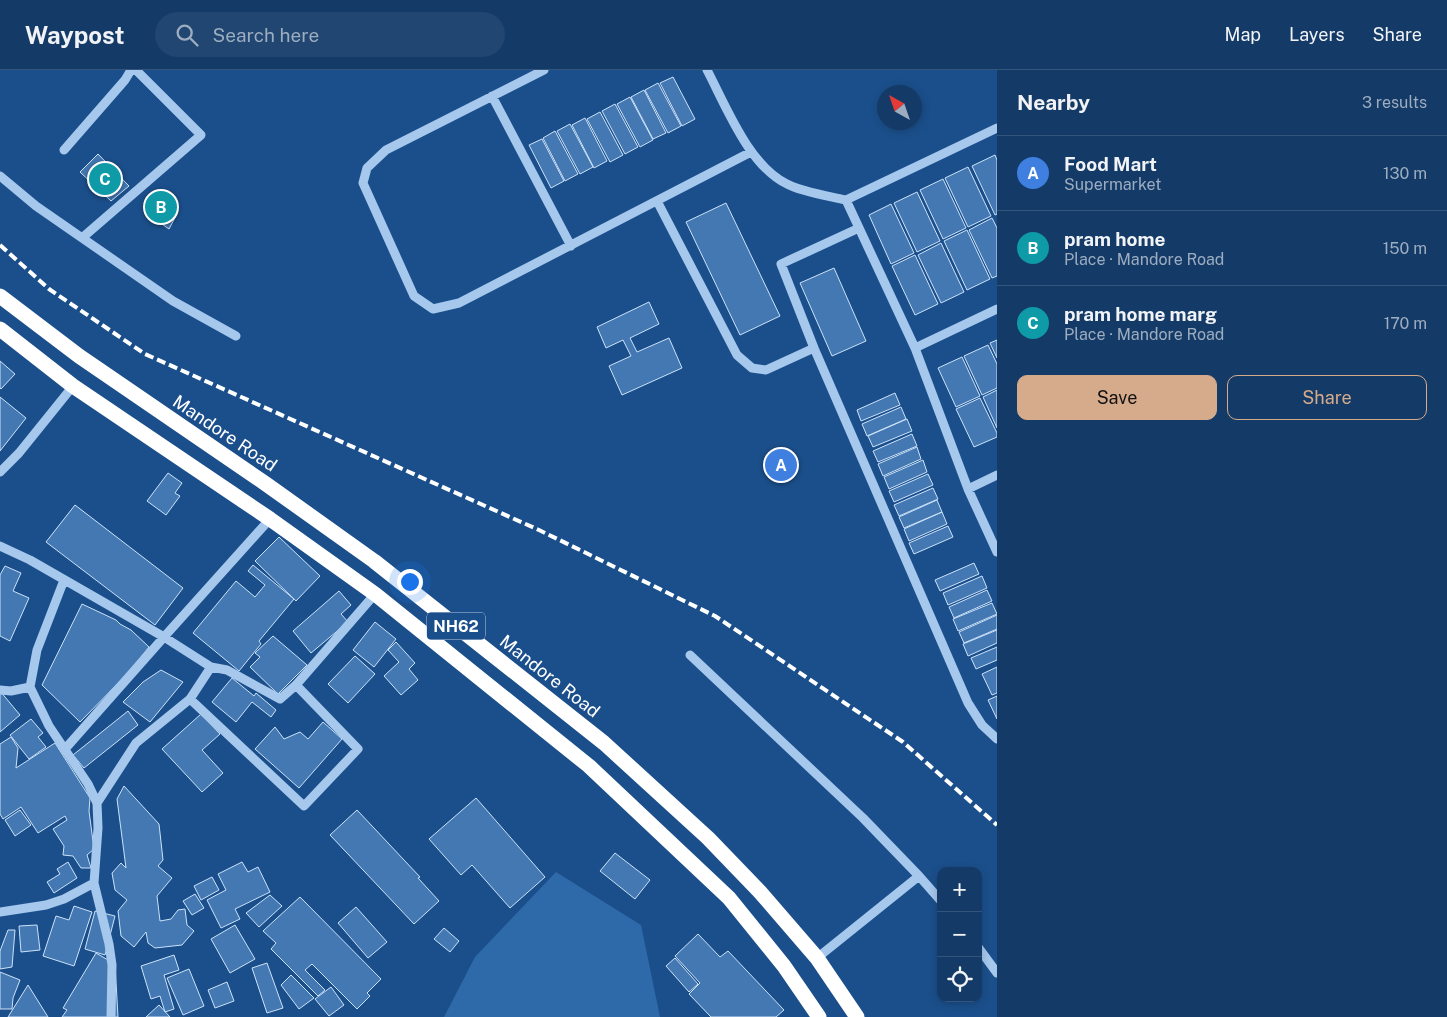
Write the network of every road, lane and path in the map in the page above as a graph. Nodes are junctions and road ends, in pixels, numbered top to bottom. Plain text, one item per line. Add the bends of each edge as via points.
1 (131, 70) edge
2 (136, 70) edge
3 (544, 70) edge
4 (706, 70) edge
5 (492, 96) junction
6 (997, 128) edge
7 (64, 150) dead end
8 (751, 152) junction
9 (0, 176) edge
10 (846, 200) junction
11 (657, 201) junction
12 (859, 228) junction
13 (82, 238) junction
14 (571, 246) junction
15 (0, 296) edge
16 (997, 309) edge
17 (0, 328) edge
18 (236, 336) dead end
19 (814, 348) junction
20 (915, 348) junction
21 (74, 386) junction
22 (0, 472) edge
23 (997, 475) edge
24 (968, 489) junction
25 (270, 519) junction
26 (0, 546) edge
27 (997, 552) edge
28 (64, 580) junction
29 (375, 594) junction
30 (164, 637) junction
31 (690, 655) dead end
32 (211, 667) junction
33 (296, 685) junction
34 (30, 687) junction
35 (0, 690) edge
36 (190, 700) junction
37 (997, 739) edge
38 (65, 748) junction
39 (98, 804) junction
40 (919, 876) junction
41 (94, 882) junction
42 (937, 896) edge
43 (0, 912) edge
44 (982, 952) edge
45 (817, 958) junction
46 (997, 973) edge
47 (111, 1017) edge
48 (819, 1017) edge
49 (857, 1017) edge

1 - 7 street
2 - 13 street via 201,135
3 - 5 street
4 - 8 street
5 - 14 street
5 - 14 street via 386,150 367,168 363,183 414,296 433,309 459,304
6 - 10 street
8 - 10 street via 765,169 788,185
8 - 11 street
9 - 13 street
10 - 12 street
11 - 14 street
11 - 19 street via 737,355 752,368 766,370
12 - 19 street via 781,264
12 - 20 street
13 - 18 street via 173,301
15 - 45 highway, Mandore Road / NH62 via 79,356 374,561 604,743 708,838
16 - 20 street
17 - 21 highway, NH62
19 - 37 street via 968,703 982,725
20 - 24 street
21 - 22 street
21 - 25 highway, NH62
23 - 24 street
24 - 27 street
25 - 29 highway, NH62
25 - 30 street
26 - 28 street
28 - 30 street
28 - 34 street via 37,650
29 - 33 street
29 - 48 highway, NH62 via 588,766 672,843 729,898 784,966
30 - 32 street
30 - 38 street
31 - 40 street via 863,818
32 - 33 street via 227,670 280,699
32 - 36 street
33 - 36 street via 358,749 304,806
34 - 35 street
34 - 38 street via 49,726
36 - 39 street via 136,743
38 - 39 street
39 - 41 street
40 - 42 street
40 - 45 street
41 - 43 street via 64,900
41 - 47 street via 112,965
44 - 46 street
45 - 49 highway, Mandore Road / NH62

